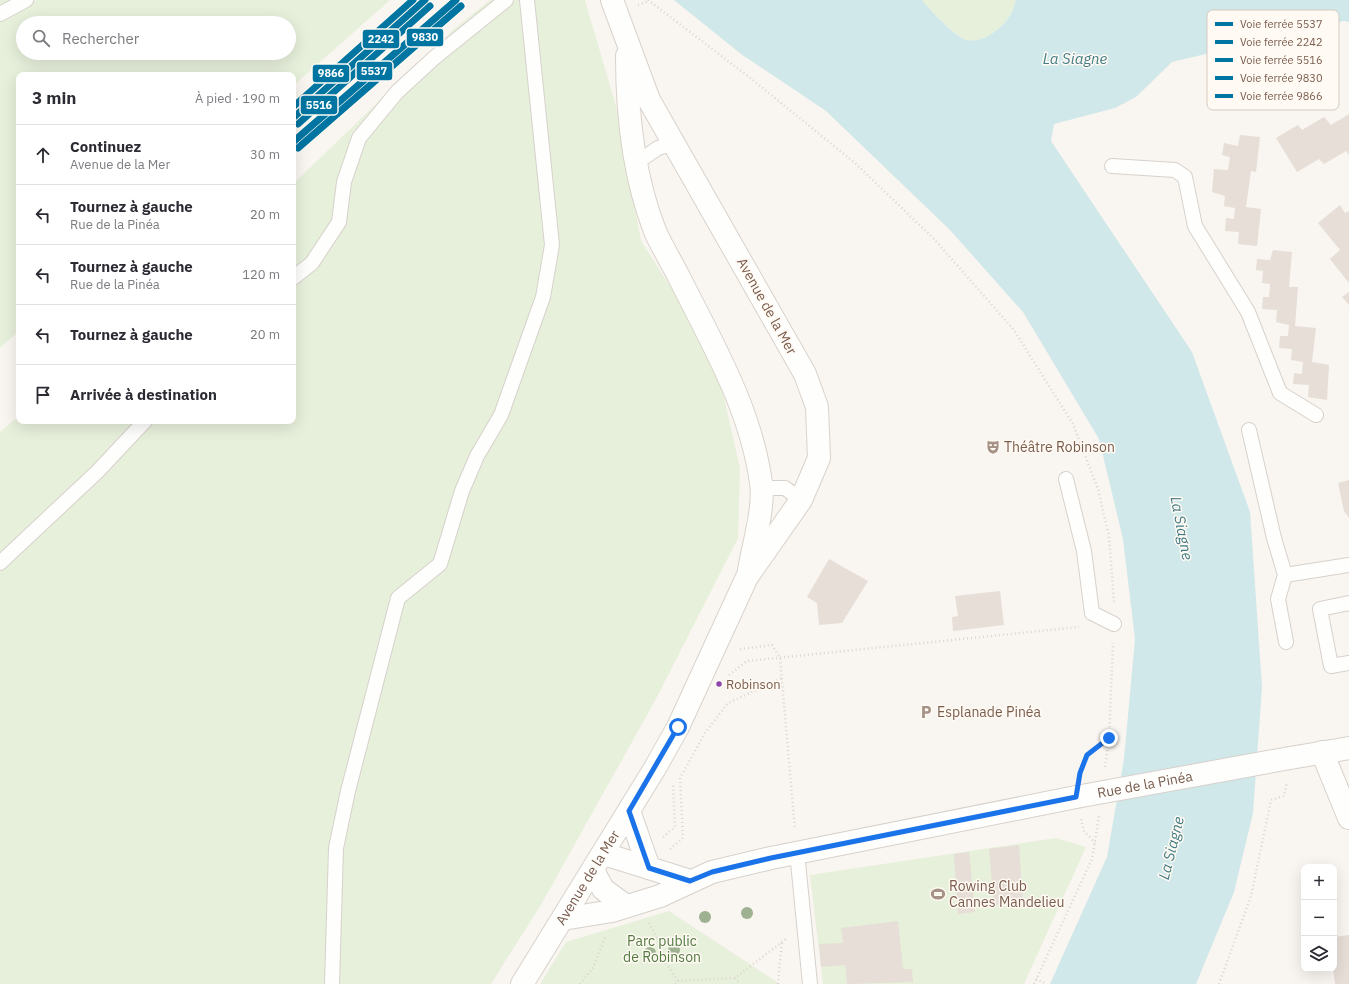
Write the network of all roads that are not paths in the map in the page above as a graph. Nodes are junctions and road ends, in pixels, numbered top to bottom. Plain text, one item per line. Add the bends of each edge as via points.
1 (26, 0) edge
2 (506, 0) edge
3 (527, 0) edge
4 (612, 0) edge
5 (0, 14) edge
6 (627, 39) junction
7 (674, 143) junction
8 (636, 163) junction
9 (1112, 166) dead end
10 (296, 276) edge
11 (1316, 415) dead end
12 (142, 424) edge
13 (1249, 430) dead end
14 (1066, 479) dead end
15 (762, 484) junction
16 (801, 500) junction
17 (0, 563) edge
18 (1349, 565) edge
19 (1285, 575) junction
20 (748, 577) junction
21 (1349, 603) edge
22 (1114, 624) road end
23 (1286, 642) dead end
24 (1349, 663) edge
25 (1349, 748) edge
26 (1322, 752) junction
27 (629, 811) junction
28 (1349, 818) edge
29 (797, 852) junction
30 (598, 862) junction
31 (649, 868) junction
32 (690, 881) junction
33 (632, 904) junction
34 (563, 919) junction
35 (332, 984) edge
36 (522, 984) edge
37 (810, 984) edge

1 - 5 lane
2 - 10 lane via 434,58 397,92 359,138 344,182 339,222 312,263
3 - 35 lane via 552,246 543,297 501,415 477,456 462,491 440,564 398,598 348,791 336,848
4 - 6 main road, Avenue de la Mer
6 - 7 main road, Avenue de la Mer via 649,100
6 - 8 main road, Avenue de la Mer via 627,98
7 - 8 lane via 658,148
7 - 16 main road, Avenue de la Mer via 788,342 810,387 817,407 819,458
8 - 15 main road, Avenue de la Mer via 644,200 656,231 735,388 748,423
9 - 11 lane via 1175,170 1185,177 1194,226 1248,312 1280,393
12 - 17 lane via 97,472
13 - 19 lane
14 - 22 lane via 1084,551 1092,613
15 - 16 lane via 772,488 785,488
15 - 20 main road, Avenue de la Mer
16 - 20 main road, Avenue de la Mer
18 - 19 lane
19 - 23 lane via 1278,599
20 - 27 main road, Avenue de la Mer via 678,727
21 - 24 lane via 1320,609 1331,666
25 - 26 main road, Rue de la Pinéa
26 - 28 main road
26 - 29 main road, Rue de la Pinéa, bridge
27 - 30 main road, Avenue de la Mer
27 - 31 main road
29 - 32 main road, Rue de la Pinéa via 712,872
29 - 37 lane
30 - 31 main road
30 - 33 main road via 603,889
30 - 34 main road, Avenue de la Mer
31 - 32 main road
32 - 33 main road, Rue de la Pinéa via 660,896
33 - 34 main road, Rue de la Pinéa via 612,911
34 - 36 main road, Avenue de la Mer

